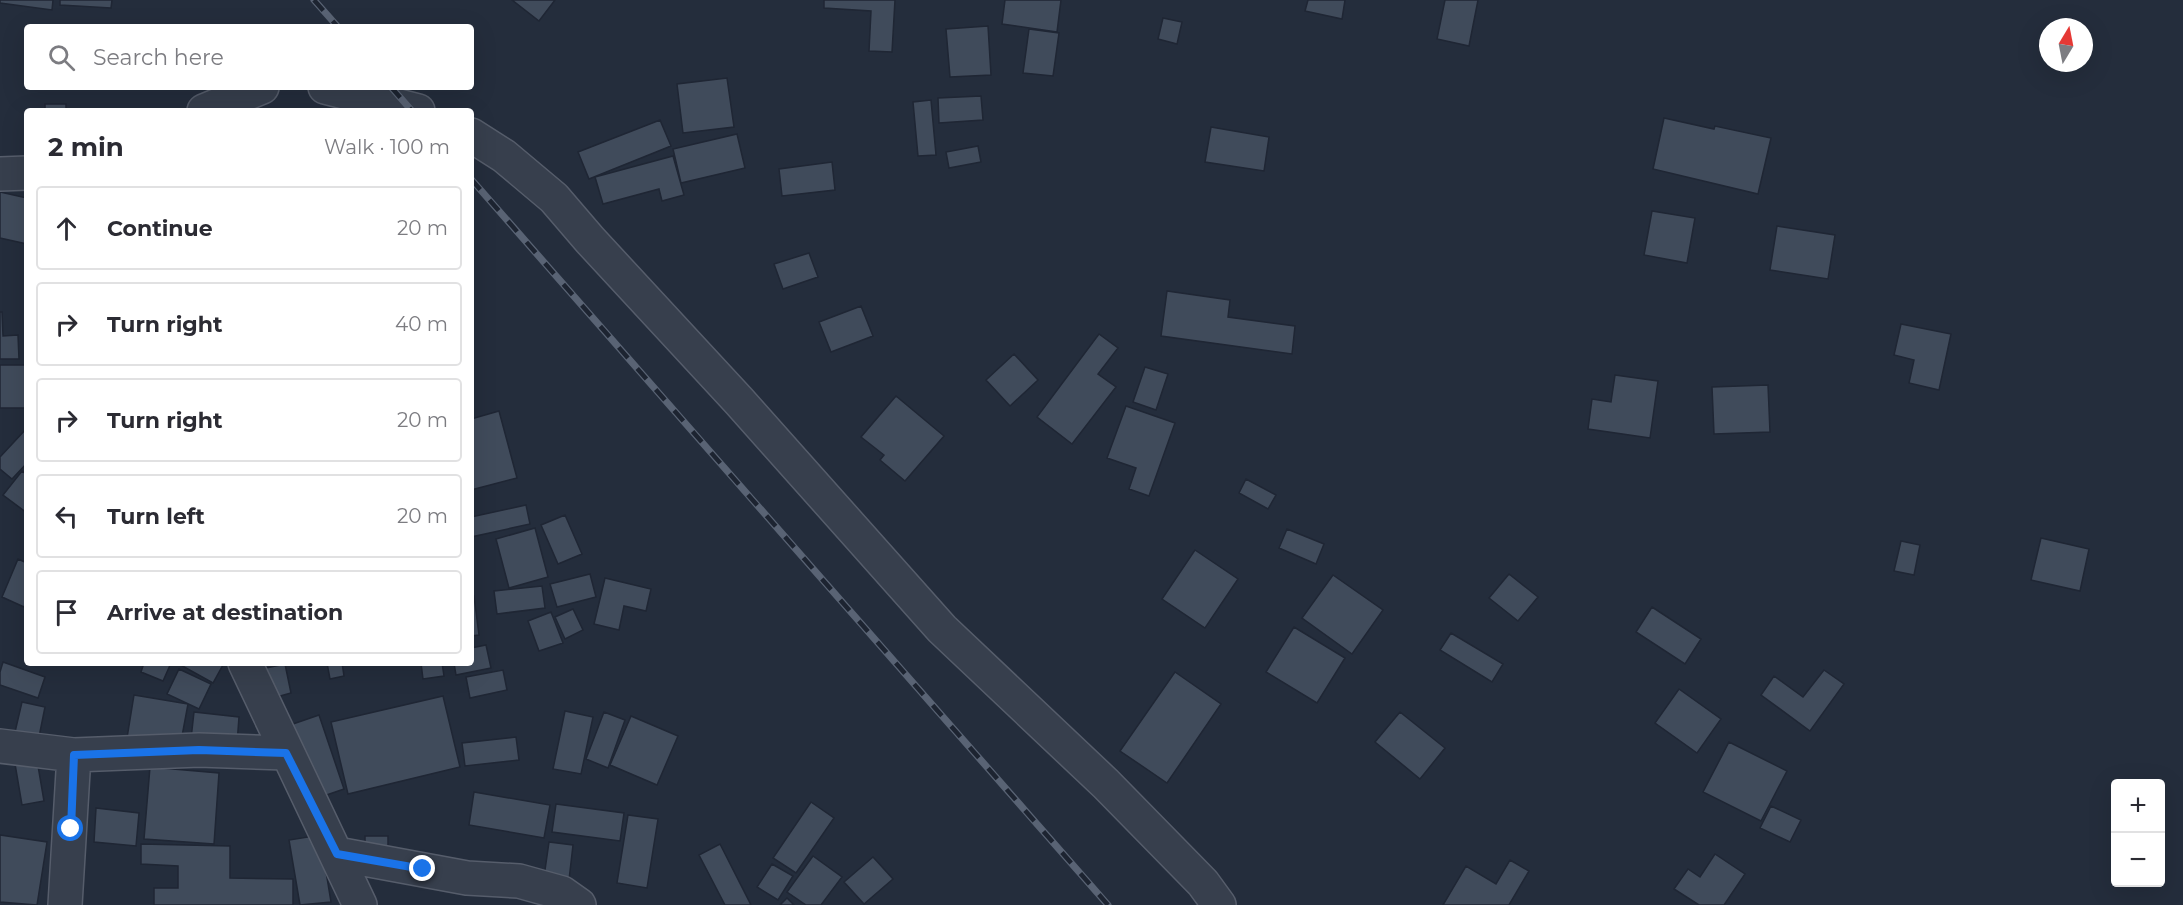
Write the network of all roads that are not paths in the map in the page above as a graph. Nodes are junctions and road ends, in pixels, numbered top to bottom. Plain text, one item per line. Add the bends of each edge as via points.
1 (255, 90) edge
2 (338, 90) edge
3 (211, 108) edge
4 (406, 108) edge
5 (474, 137) edge
6 (0, 174) edge
7 (24, 174) edge
8 (246, 666) edge
9 (0, 746) edge
10 (286, 753) junction
11 (74, 755) junction
12 (337, 854) junction
13 (65, 905) edge
14 (360, 905) edge
15 (579, 905) edge
16 (1219, 905) edge

1 - 3 street
2 - 4 street
5 - 16 street via 504,156 554,198 942,629 1106,784 1203,883
6 - 7 street
8 - 10 street
9 - 11 street
10 - 11 street via 199,750
10 - 12 street
11 - 13 street
12 - 14 street
12 - 15 street via 467,878 519,881 562,893

